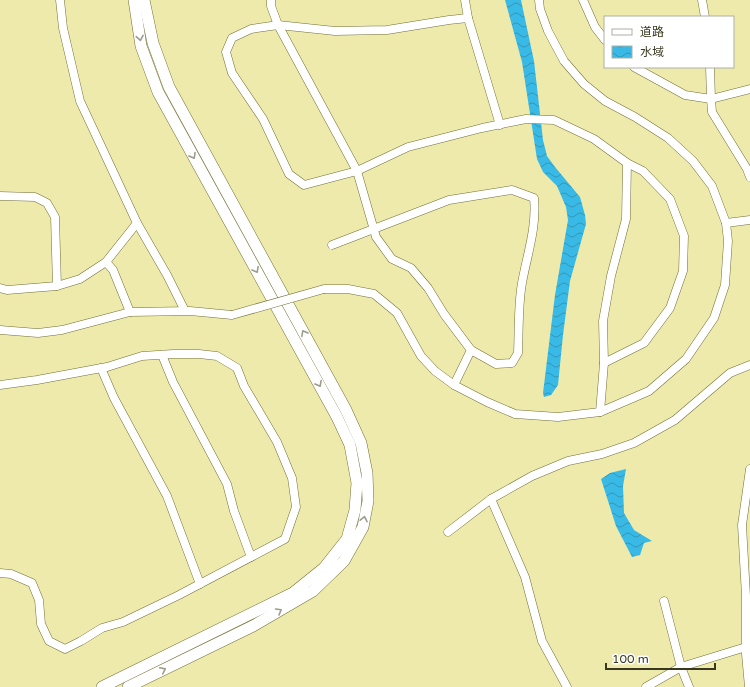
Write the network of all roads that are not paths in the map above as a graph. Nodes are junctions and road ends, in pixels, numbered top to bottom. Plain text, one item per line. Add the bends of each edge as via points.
1 (60, 0) edge
2 (134, 0) edge
3 (144, 0) edge
4 (271, 0) edge
5 (465, 0) edge
6 (539, 0) edge
7 (583, 0) edge
8 (702, 0) edge
9 (706, 16) edge
10 (468, 18) junction
11 (278, 25) junction
12 (604, 39) edge
13 (636, 68) edge
14 (710, 68) edge
15 (750, 89) edge
16 (711, 99) junction
17 (500, 125) junction
18 (627, 163) junction
19 (357, 171) junction
20 (750, 177) edge
21 (0, 196) edge
22 (750, 220) edge
23 (726, 222) junction
24 (137, 223) junction
25 (374, 230) junction
26 (332, 245) dead end
27 (106, 262) junction
28 (58, 286) junction
29 (0, 288) edge
30 (185, 311) junction
31 (130, 312) junction
32 (0, 330) edge
33 (471, 350) junction
34 (162, 355) junction
35 (604, 363) junction
36 (750, 366) edge
37 (101, 368) junction
38 (0, 385) edge
39 (454, 385) junction
40 (600, 412) junction
41 (750, 469) edge
42 (492, 499) junction
43 (448, 532) dead end
44 (251, 557) junction
45 (0, 573) edge
46 (200, 584) junction
47 (664, 601) dead end
48 (746, 647) junction
49 (681, 667) junction
50 (102, 687) edge
51 (128, 687) edge
52 (567, 687) edge
53 (646, 687) edge
54 (689, 687) edge
55 (749, 687) edge

1 - 24 street via 63,28 80,101
2 -> 50 street via 141,46 158,92 350,445 357,483 356,510 347,539 324,568 293,593
51 -> 3 street via 253,626 313,591 344,561 363,527 368,500 367,474 361,443 346,410 169,87 153,43
4 - 11 street
5 - 10 street
6 - 23 street via 548,31 564,61 584,84 605,100 668,138 693,161 712,186
7 - 12 street via 595,27
8 - 9 street
10 - 11 street via 388,30 335,31
10 - 17 street
11 - 19 street
11 - 19 street via 251,29 232,38 226,52 232,73 263,119 289,174 304,185
13 - 16 street via 685,95
14 - 16 street
15 - 16 street
16 - 20 street via 712,112
17 - 18 street via 526,119 554,120 594,139
17 - 19 street via 408,147
18 - 35 street via 626,219 611,276 603,321
18 - 35 street via 643,170 670,199 684,236 683,271 670,308 644,343
19 - 25 street
21 - 28 street via 35,197 47,203 55,217
22 - 23 street
23 - 40 street via 726,285 714,318 686,359 649,391
24 - 27 street
24 - 30 street
25 - 26 street
25 - 33 street via 376,238 392,260 410,268 428,288
25 - 33 street via 449,200 512,190 534,198 532,238 522,284 518,353 512,363 496,364
27 - 28 street via 80,279
27 - 31 street via 114,270
28 - 29 street via 7,290
30 - 31 street
30 - 39 street, bridge via 232,315 324,289 348,289 374,294 397,313 421,356 435,371
31 - 32 street via 62,330 38,333
33 - 39 street
34 - 37 street via 142,356
34 - 44 street via 173,382 227,484
34 - 44 street via 217,356 237,368 244,386 277,442 292,478 296,507 285,539
35 - 40 street
36 - 42 street via 730,373 675,420 634,443 602,454 568,461 532,476
37 - 38 street
37 - 46 street via 114,398 167,496
39 - 40 street via 515,414 558,417
41 - 48 street via 742,525
42 - 43 street
42 - 52 street via 525,577 542,642
44 - 46 street
45 - 46 street via 11,574 32,583 49,641 65,649 102,628 124,622
47 - 49 street
48 - 49 street
48 - 55 street
49 - 53 street
49 - 54 street

